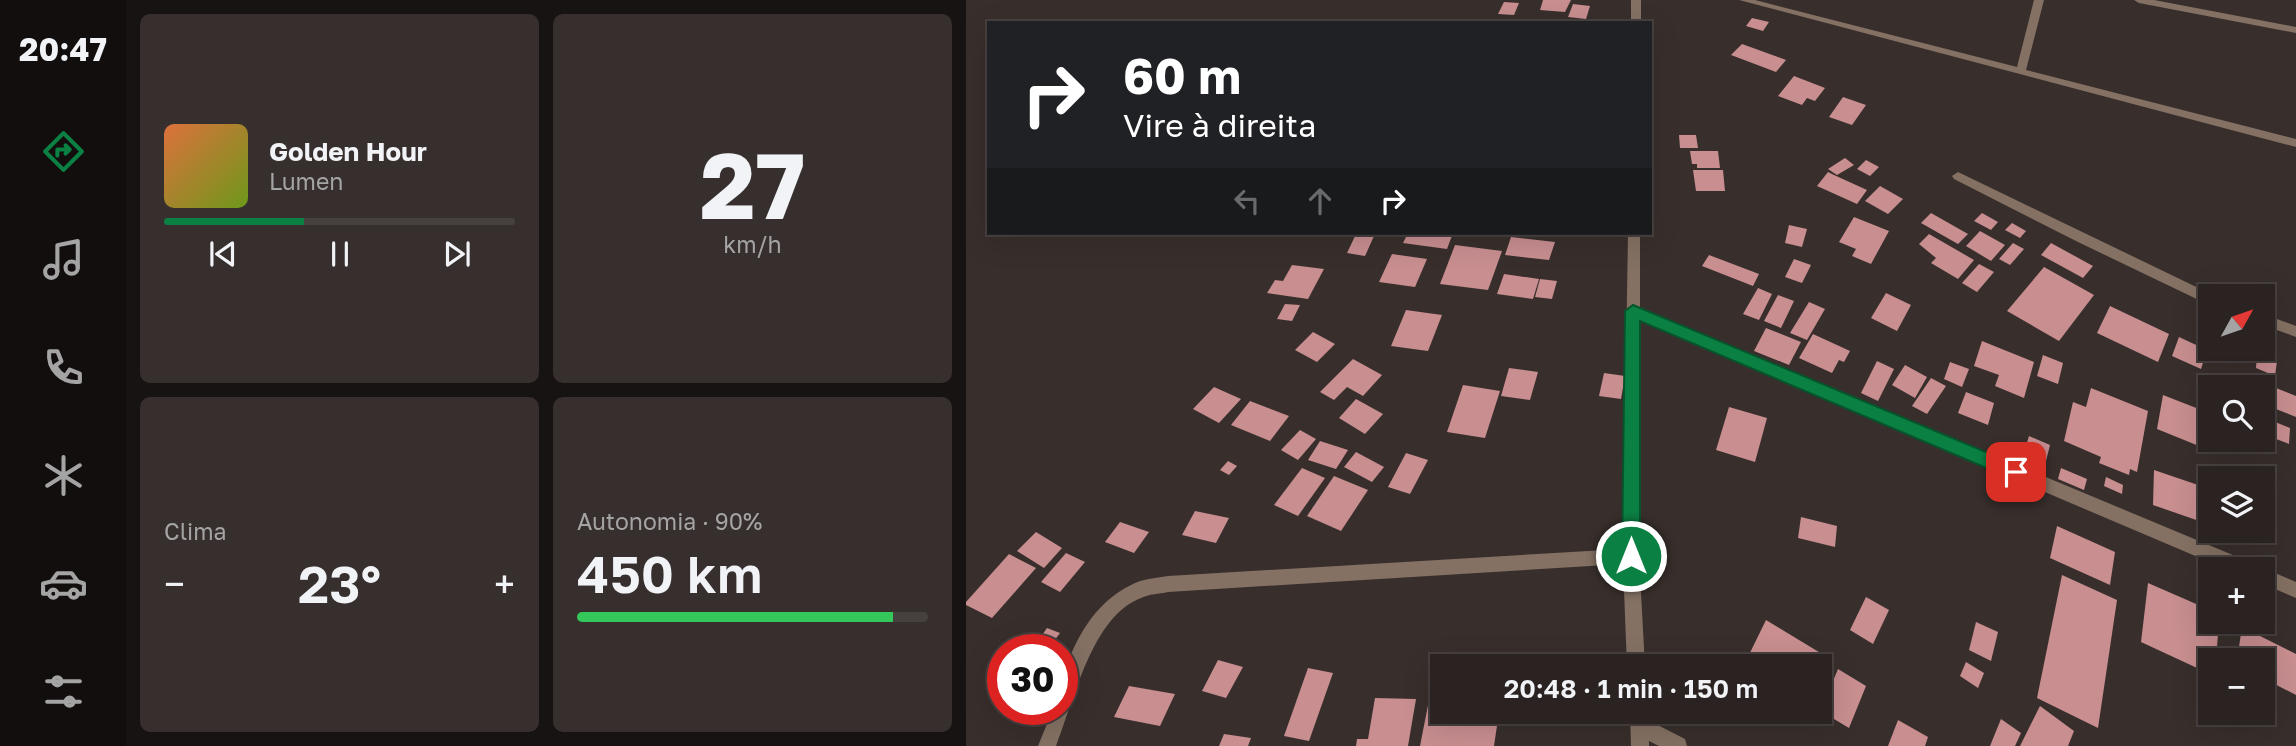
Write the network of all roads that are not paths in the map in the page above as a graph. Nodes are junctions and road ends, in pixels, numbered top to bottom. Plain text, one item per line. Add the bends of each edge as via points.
1 (1636, 0) edge
2 (1744, 0) edge
3 (2039, 0) edge
4 (2139, 0) edge
5 (1636, 21) edge
6 (2296, 30) edge
7 (2021, 70) junction
8 (2296, 143) edge
9 (1958, 176) dead end
10 (1634, 235) edge
11 (2198, 293) edge
12 (1633, 311) junction
13 (2275, 324) edge
14 (2296, 332) edge
15 (1631, 556) junction
16 (2217, 557) edge
17 (2275, 581) edge
18 (2296, 590) edge
19 (1635, 654) edge
20 (1078, 668) edge
21 (1639, 724) edge
22 (1647, 724) edge
23 (1055, 725) edge
24 (1047, 746) edge
25 (1640, 746) edge
26 (1678, 746) edge

1 - 5 street
2 - 7 street
3 - 7 street
4 - 6 street
7 - 8 street
9 - 11 street
10 - 12 street
12 - 15 street
12 - 16 street
13 - 14 street
15 - 19 street
15 - 20 street via 1168,584 1138,590 1115,603 1096,622
17 - 18 street
21 - 25 street
22 - 26 street
23 - 24 street

